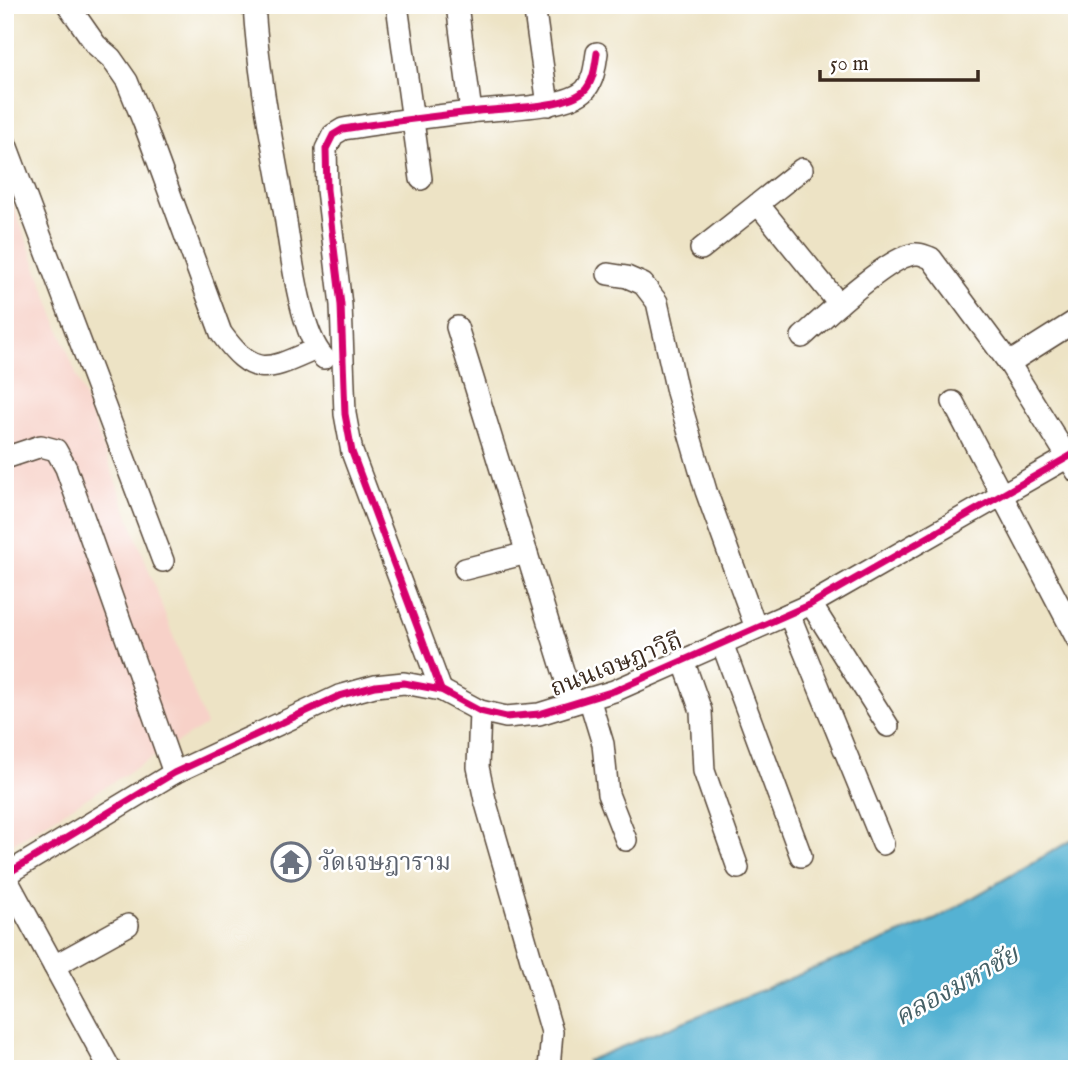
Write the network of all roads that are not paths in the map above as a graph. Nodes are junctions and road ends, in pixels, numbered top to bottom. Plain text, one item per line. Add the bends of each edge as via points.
1 (68, 5) edge
2 (254, 5) edge
3 (397, 5) edge
4 (457, 5) edge
5 (534, 5) edge
6 (597, 53) dead end
7 (548, 105) junction
8 (471, 112) junction
9 (414, 121) junction
10 (5, 142) edge
11 (802, 169) dead end
12 (421, 179) dead end
13 (758, 204) junction
14 (701, 249) dead end
15 (608, 274) dead end
16 (839, 304) junction
17 (1077, 320) edge
18 (457, 327) dead end
19 (802, 337) dead end
20 (316, 349) junction
21 (1009, 363) junction
22 (343, 377) junction
23 (953, 402) dead end
24 (5, 458) edge
25 (1074, 460) edge
26 (1000, 496) junction
27 (527, 553) junction
28 (163, 561) dead end
29 (465, 569) dead end
30 (811, 604) junction
31 (789, 614) junction
32 (756, 628) junction
33 (1077, 639) edge
34 (722, 643) junction
35 (683, 660) junction
36 (441, 690) junction
37 (581, 701) junction
38 (480, 712) junction
39 (888, 726) dead end
40 (174, 773) junction
41 (626, 840) dead end
42 (883, 844) dead end
43 (801, 856) dead end
44 (738, 868) dead end
45 (5, 876) edge
46 (128, 925) dead end
47 (54, 966) junction
48 (110, 1069) edge
49 (549, 1069) edge

1 - 20 street via 127,81 220,333 237,355 255,366 279,366
2 - 20 street via 257,55 296,278
3 - 9 street
4 - 8 street
5 - 7 street
6 - 7 street via 586,89
7 - 8 street
8 - 9 street
9 - 12 street
9 - 22 street via 343,129 333,135 326,149
10 - 28 street
11 - 13 street
13 - 14 street
13 - 16 street
15 - 32 street via 643,284 657,302 706,491
16 - 19 street
16 - 21 street via 898,260 916,253 932,258
17 - 21 street
18 - 27 street
20 - 22 street
21 - 25 street
22 - 36 street via 352,452
23 - 26 street
24 - 40 street via 41,446 56,450 61,459
25 - 26 street, ถนนเจษฎาวิถี
26 - 30 street, ถนนเจษฎาวิถี
26 - 33 street
27 - 29 street
27 - 37 street
30 - 31 street, ถนนเจษฎาวิถี
30 - 39 street
31 - 32 street, ถนนเจษฎาวิถี
31 - 42 street
32 - 34 street, ถนนเจษฎาวิถี
34 - 35 street, ถนนเจษฎาวิถี
34 - 43 street
35 - 37 street, ถนนเจษฎาวิถี
35 - 44 street via 701,711 704,771
36 - 38 street, ถนนเจษฎาวิถี
36 - 40 street, ถนนเจษฎาวิถี via 404,683 339,696
37 - 38 street, ถนนเจษฎาวิถี via 539,714 506,717
37 - 41 street via 603,744 608,794
38 - 49 street via 478,767 552,1032
40 - 45 street, ถนนเจษฎาวิถี
45 - 47 street
46 - 47 street
47 - 48 street

